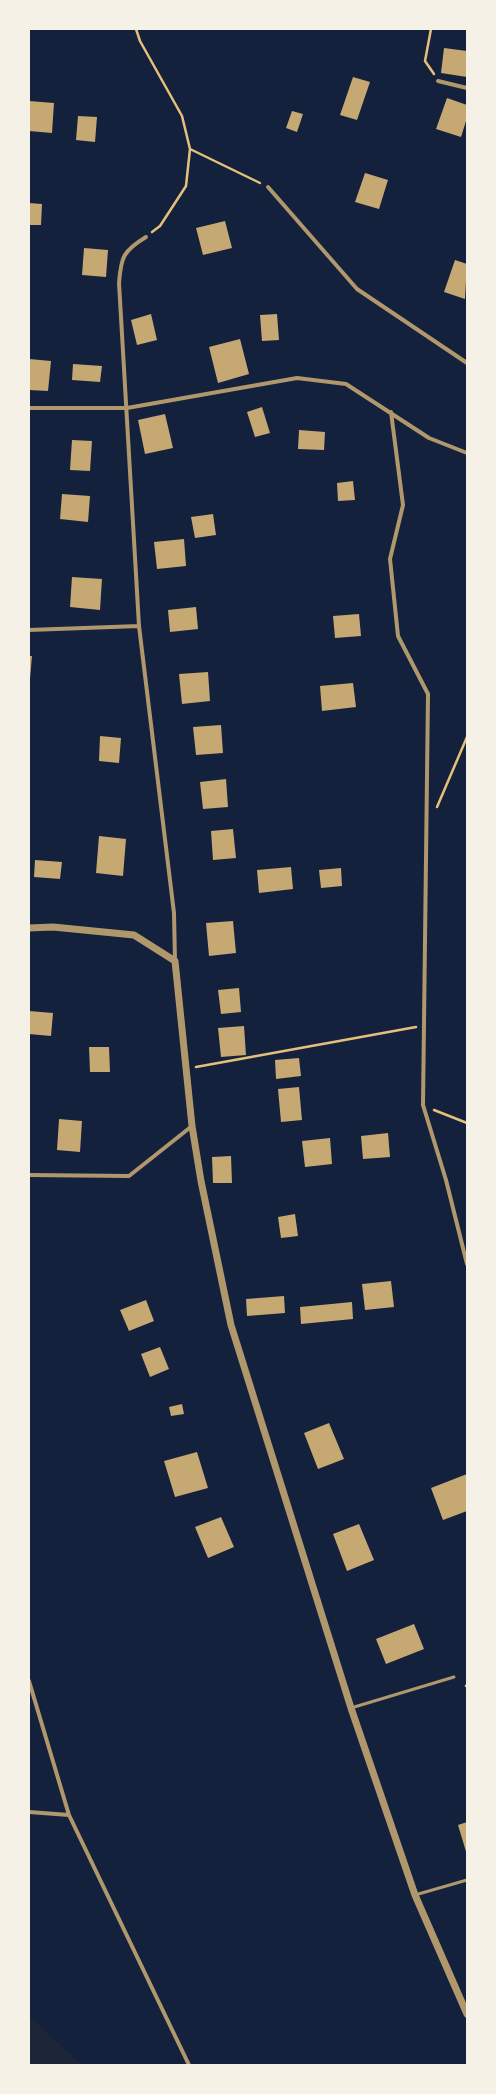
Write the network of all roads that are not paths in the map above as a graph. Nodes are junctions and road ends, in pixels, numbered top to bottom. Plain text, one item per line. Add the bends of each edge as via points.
1 (438, 81) road end
2 (467, 88) edge
3 (268, 187) road end
4 (146, 237) road end
5 (467, 363) edge
6 (29, 408) edge
7 (127, 408) junction
8 (391, 412) junction
9 (467, 453) edge
10 (139, 626) junction
11 (29, 630) edge
12 (29, 928) edge
13 (175, 961) junction
14 (192, 1126) junction
15 (29, 1175) edge
16 (467, 1264) edge
17 (454, 1677) dead end
18 (29, 1681) edge
19 (351, 1708) junction
20 (29, 1812) edge
21 (69, 1815) junction
22 (467, 1880) edge
23 (415, 1895) junction
24 (467, 2014) edge
25 (189, 2065) edge

1 - 2 street
3 - 5 street via 357,289
4 - 7 street via 130,247 120,263
6 - 7 street
7 - 8 street via 297,378 346,384
7 - 10 street
8 - 9 street via 429,438
8 - 16 street via 403,506 390,559 398,636 428,694 423,1105 446,1180
10 - 11 street
10 - 13 street via 174,913
12 - 13 street via 53,927 134,936
13 - 14 street
14 - 15 street via 129,1176
14 - 19 street via 232,1326
17 - 19 lane
18 - 21 street
19 - 23 street
20 - 21 street
21 - 25 street
22 - 23 lane
23 - 24 street

